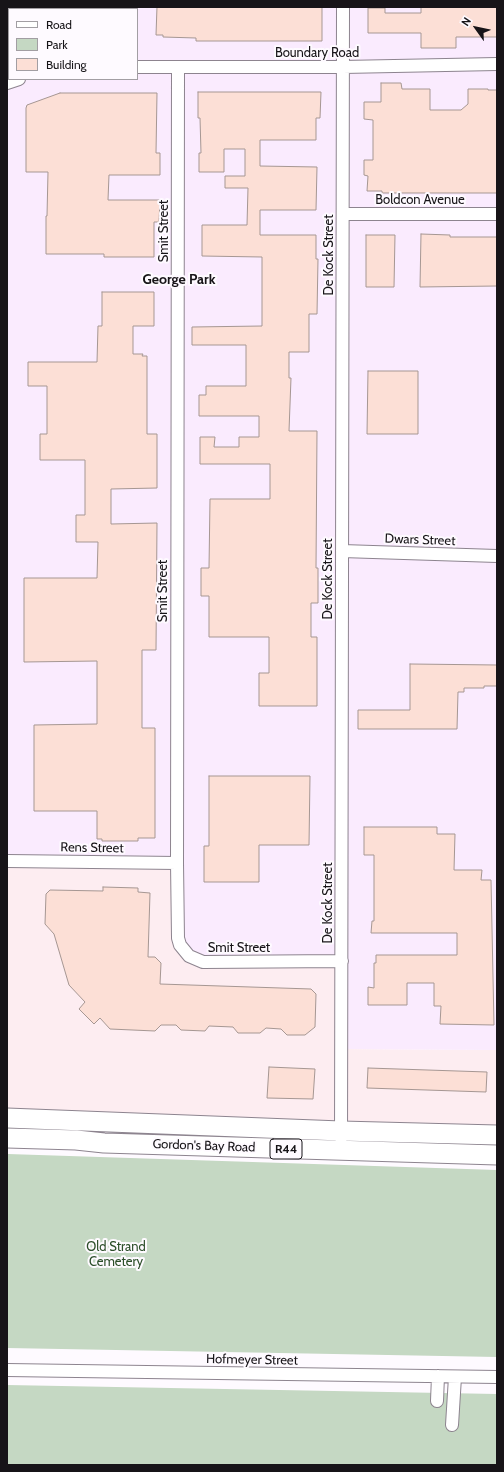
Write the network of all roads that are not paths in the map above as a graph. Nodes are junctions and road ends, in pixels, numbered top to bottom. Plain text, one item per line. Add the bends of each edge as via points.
1 (343, 7) edge
2 (497, 64) edge
3 (138, 67) edge
4 (178, 67) junction
5 (343, 67) junction
6 (342, 214) junction
7 (497, 214) edge
8 (342, 551) junction
9 (497, 556) edge
10 (7, 861) edge
11 (177, 863) junction
12 (342, 962) junction
13 (7, 1118) edge
14 (341, 1131) junction
15 (497, 1135) edge
16 (7, 1138) edge
17 (341, 1150) junction
18 (497, 1155) edge
19 (7, 1370) edge
20 (438, 1376) junction
21 (455, 1376) junction
22 (497, 1377) edge
23 (438, 1401) dead end
24 (452, 1425) dead end

1 - 5 street, De Kock Street
2 - 5 street, Boundary Road
3 - 4 street, Boundary Road
4 - 5 street, Boundary Road
4 - 11 street, Smit Street
5 - 6 street, De Kock Street
6 - 7 street, Boldcon Avenue
6 - 8 street, De Kock Street
8 - 9 street, Dwars Street
8 - 12 street, De Kock Street
10 - 11 street, Rens Street
11 - 12 street, Smit Street via 178,938 184,951 195,960 210,963
12 - 14 street, De Kock Street
13 - 14 main road, Gordon's Bay Road / R44
14 - 15 main road, Gordon's Bay Road / R44
14 - 17 street, De Kock Street
16 - 17 main road, Gordon's Bay Road / R44
17 - 18 main road, Gordon's Bay Road / R44
19 - 20 street, Hofmeyer Street
20 - 21 street, Hofmeyer Street
20 - 23 street
21 - 22 street, Hofmeyer Street
21 - 24 street

